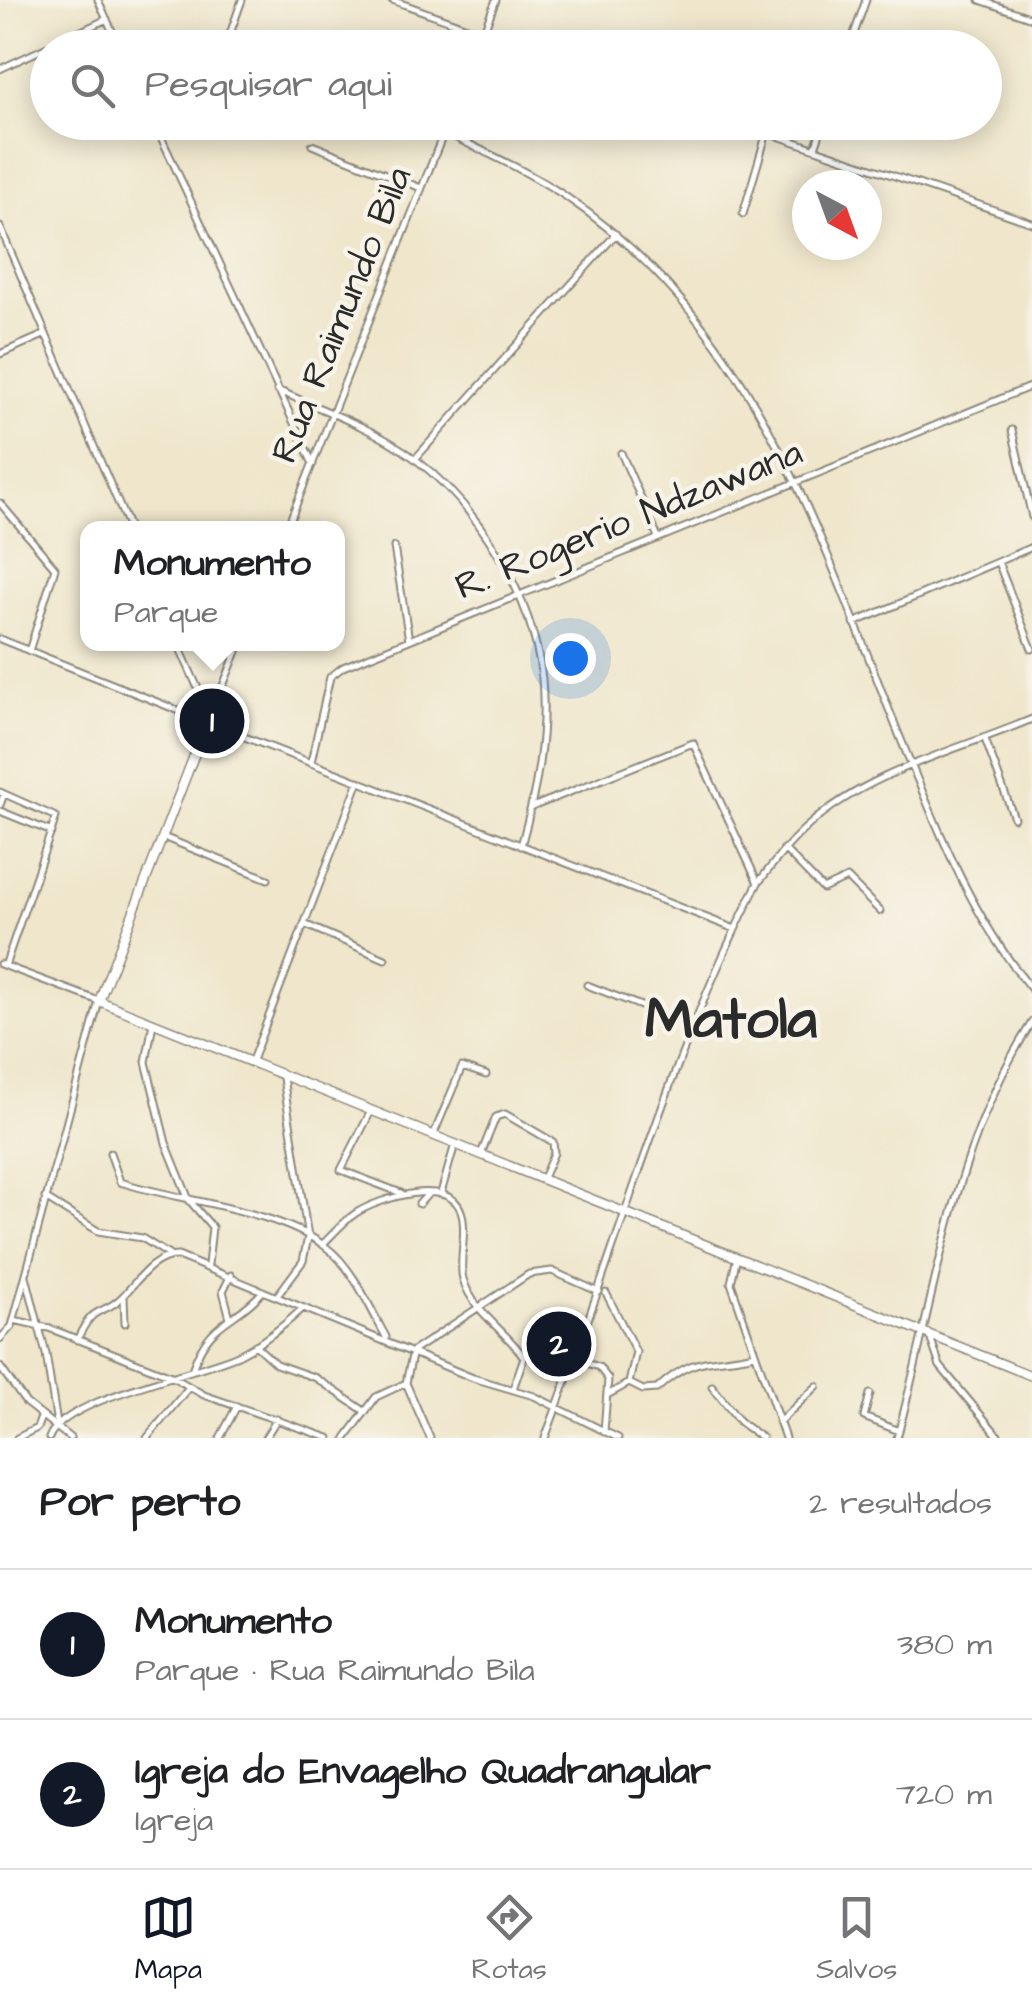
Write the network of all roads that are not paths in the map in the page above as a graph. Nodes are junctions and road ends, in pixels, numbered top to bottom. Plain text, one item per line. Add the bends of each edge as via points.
1 (98, 0) edge
2 (242, 0) edge
3 (392, 0) edge
4 (496, 0) edge
5 (866, 0) edge
6 (980, 0) edge
7 (1032, 18) edge
8 (107, 19) junction
9 (83, 30) edge
10 (112, 30) edge
11 (232, 30) edge
12 (478, 30) edge
13 (485, 30) edge
14 (856, 30) edge
15 (30, 55) edge
16 (0, 69) edge
17 (162, 140) edge
18 (441, 140) edge
19 (459, 140) edge
20 (766, 140) edge
21 (790, 140) edge
22 (818, 140) edge
23 (312, 145) dead end
24 (815, 149) junction
25 (421, 188) junction
26 (743, 214) dead end
27 (1032, 223) edge
28 (0, 227) edge
29 (616, 234) junction
30 (46, 334) junction
31 (0, 354) edge
32 (1032, 386) edge
33 (278, 390) junction
34 (332, 414) junction
35 (1012, 430) dead end
36 (621, 453) dead end
37 (415, 459) junction
38 (313, 464) junction
39 (796, 481) junction
40 (0, 503) edge
41 (1032, 517) edge
42 (126, 521) edge
43 (290, 521) edge
44 (658, 537) junction
45 (394, 547) dead end
46 (1032, 547) edge
47 (998, 562) junction
48 (518, 596) junction
49 (854, 623) junction
50 (0, 639) edge
51 (410, 640) junction
52 (1032, 649) edge
53 (29, 651) junction
54 (181, 651) edge
55 (237, 651) edge
56 (220, 693) junction
57 (200, 694) junction
58 (182, 712) junction
59 (1032, 719) edge
60 (237, 734) junction
61 (985, 739) junction
62 (197, 748) junction
63 (311, 762) junction
64 (912, 767) junction
65 (360, 780) junction
66 (2, 793) edge
67 (532, 807) junction
68 (0, 808) edge
69 (1014, 818) dead end
70 (52, 832) junction
71 (163, 837) junction
72 (521, 846) junction
73 (784, 850) junction
74 (268, 879) dead end
75 (758, 883) junction
76 (880, 911) dead end
77 (304, 924) junction
78 (735, 929) junction
79 (384, 960) dead end
80 (3, 965) edge
81 (587, 985) dead end
82 (1032, 990) edge
83 (99, 1002) junction
84 (1032, 1022) edge
85 (153, 1023) junction
86 (695, 1027) junction
87 (251, 1063) junction
88 (486, 1075) dead end
89 (284, 1078) junction
90 (371, 1111) junction
91 (433, 1136) junction
92 (455, 1144) junction
93 (110, 1153) dead end
94 (481, 1154) junction
95 (543, 1178) junction
96 (404, 1194) junction
97 (428, 1194) junction
98 (441, 1194) junction
99 (44, 1198) junction
100 (189, 1200) junction
101 (419, 1204) dead end
102 (622, 1212) junction
103 (308, 1236) junction
104 (323, 1244) junction
105 (170, 1255) junction
106 (738, 1258) junction
107 (208, 1265) junction
108 (25, 1272) junction
109 (231, 1275) junction
110 (263, 1290) junction
111 (602, 1292) junction
112 (124, 1296) junction
113 (277, 1296) junction
114 (479, 1307) junction
115 (303, 1308) junction
116 (230, 1318) junction
117 (14, 1320) junction
118 (126, 1323) dead end
119 (40, 1325) junction
120 (925, 1331) junction
121 (0, 1339) edge
122 (77, 1340) junction
123 (388, 1340) junction
124 (255, 1345) junction
125 (414, 1351) junction
126 (755, 1354) junction
127 (576, 1359) junction
128 (0, 1366) edge
129 (193, 1368) junction
130 (171, 1376) junction
131 (1032, 1376) edge
132 (406, 1383) junction
133 (629, 1384) junction
134 (712, 1386) dead end
135 (817, 1386) dead end
136 (190, 1387) junction
137 (513, 1389) junction
138 (609, 1394) junction
139 (870, 1394) dead end
140 (237, 1406) junction
141 (556, 1409) junction
142 (363, 1410) junction
143 (41, 1417) junction
144 (277, 1418) junction
145 (779, 1422) junction
146 (57, 1424) junction
147 (308, 1430) junction
148 (604, 1432) junction
149 (898, 1434) edge
150 (783, 1437) edge
151 (17, 1438) edge
152 (49, 1438) edge
153 (70, 1438) edge
154 (147, 1438) edge
155 (220, 1438) edge
156 (266, 1438) edge
157 (304, 1438) edge
158 (329, 1438) edge
159 (346, 1438) edge
160 (430, 1438) edge
161 (545, 1438) edge
162 (618, 1438) edge
163 (762, 1438) edge
164 (1000, 1438) edge

1 - 8 street
2 - 11 street
3 - 12 street
4 - 13 street
5 - 14 street
6 - 7 street
8 - 9 street
8 - 10 street
15 - 16 street
17 - 33 street
18 - 25 street, Rua Raimundo Bila
19 - 29 street via 552,188
20 - 26 street
21 - 24 street
22 - 24 street
23 - 25 street
24 - 27 street
25 - 34 street, Rua Raimundo Bila
28 - 30 street
29 - 37 street
29 - 39 street via 722,350
30 - 31 street
30 - 42 street
32 - 39 street, R. Rogerio Ndzawana
33 - 34 street
33 - 38 street
34 - 37 street
34 - 38 street, Rua Raimundo Bila
35 - 41 street
36 - 44 street
37 - 48 street via 486,537
38 - 43 street, Rua Raimundo Bila
39 - 44 street, R. Rogerio Ndzawana
39 - 49 street
40 - 53 street via 55,568
44 - 48 street, R. Rogerio Ndzawana
45 - 51 street
46 - 47 street
47 - 49 street
47 - 52 street
48 - 51 street, R. Rogerio Ndzawana
48 - 67 street via 543,696
49 - 64 street
50 - 53 street
51 - 63 street, R. Rogerio Ndzawana via 334,672
53 - 58 street
54 - 57 street
55 - 56 street
56 - 57 street
56 - 60 street via 238,709
57 - 58 street
58 - 62 street via 185,736
59 - 61 street
60 - 62 street via 222,748
60 - 63 street
61 - 64 street
61 - 69 street
62 - 71 street
63 - 65 street
64 - 73 street via 834,806
64 - 82 street via 970,900
65 - 72 street
65 - 77 street
66 - 68 street
66 - 70 street via 54,815
67 - 72 street
67 - 75 street via 694,742
68 - 70 street
70 - 80 street
71 - 74 street
71 - 83 street
72 - 78 street
73 - 75 street
73 - 76 street via 822,889 846,878
75 - 78 street
77 - 79 street
77 - 87 street
78 - 86 street
80 - 83 street
81 - 86 street
83 - 85 street
83 - 99 street
84 - 120 street via 979,1128
85 - 87 street
85 - 100 street via 147,1067
86 - 102 street
87 - 89 street
88 - 91 street via 462,1067
89 - 90 street
89 - 103 street
90 - 91 street
90 - 96 street via 340,1170
91 - 92 street
92 - 94 street
92 - 98 street
93 - 100 street via 120,1182
94 - 95 street
94 - 95 street via 496,1117 506,1114 552,1142
95 - 102 street
96 - 97 street
96 - 104 street via 356,1213
97 - 98 street
97 - 101 street
98 - 114 street via 460,1209 463,1279
99 - 105 street via 98,1232 142,1238
99 - 108 street
100 - 103 street
100 - 107 street via 212,1227
102 - 106 street
102 - 111 street
103 - 104 street
103 - 113 street via 303,1261
104 - 123 street via 353,1279
105 - 107 street
105 - 112 street
106 - 120 street
106 - 126 street via 730,1283
107 - 109 street
108 - 117 street
108 - 119 street
109 - 110 street
109 - 116 street via 223,1291
110 - 113 street
110 - 116 street
111 - 114 street via 563,1274 539,1272
111 - 127 street
111 - 133 street via 636,1352
112 - 118 street
112 - 122 street via 88,1316
113 - 115 street
114 - 125 street
114 - 137 street via 524,1356
115 - 123 street
115 - 124 street
116 - 129 street via 212,1329
117 - 119 street
117 - 121 street
119 - 122 street
119 - 146 street
120 - 131 street
120 - 149 street
120 - 164 street via 940,1366
122 - 130 street
123 - 125 street
124 - 129 street
124 - 142 street via 276,1364 316,1378
125 - 132 street
125 - 137 street
126 - 133 street via 688,1363 649,1391
126 - 145 street
127 - 138 street via 604,1372
127 - 141 street
128 - 143 street
129 - 130 street
130 - 136 street
130 - 146 street
132 - 142 street via 382,1392
132 - 160 street
133 - 138 street
134 - 163 street
135 - 145 street
136 - 140 street
136 - 154 street
137 - 141 street
138 - 148 street
139 - 149 street via 864,1417
140 - 144 street
140 - 155 street
141 - 148 street
141 - 161 street
142 - 159 street
143 - 146 street
143 - 151 street via 37,1428
144 - 147 street
144 - 156 street
145 - 150 street
146 - 152 street
146 - 153 street
147 - 157 street
147 - 158 street
148 - 162 street

